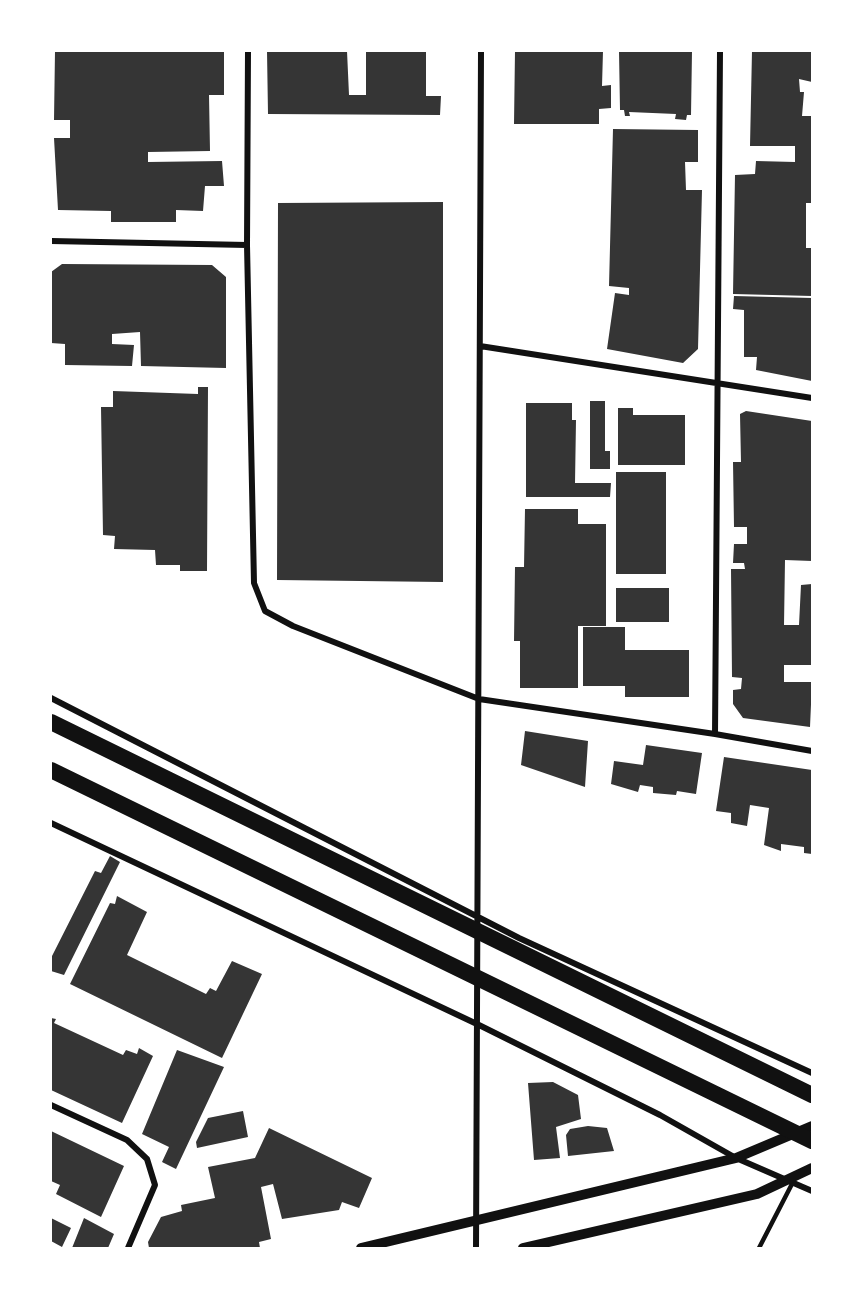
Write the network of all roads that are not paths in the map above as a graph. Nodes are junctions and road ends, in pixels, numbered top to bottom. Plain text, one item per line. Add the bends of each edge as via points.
1 (249, 51) edge
2 (481, 51) edge
3 (720, 51) edge
4 (51, 241) edge
5 (248, 245) junction
6 (480, 346) junction
7 (717, 385) junction
8 (812, 398) edge
9 (51, 698) edge
10 (479, 699) junction
11 (51, 722) edge
12 (715, 734) junction
13 (812, 752) edge
14 (51, 770) edge
15 (51, 823) edge
16 (479, 917) junction
17 (479, 1025) junction
18 (812, 1073) edge
19 (812, 1095) edge
20 (51, 1106) edge
21 (812, 1126) edge
22 (812, 1141) edge
23 (736, 1158) junction
24 (812, 1167) edge
25 (790, 1181) junction
26 (812, 1191) edge
27 (476, 1221) junction
28 (128, 1248) edge
29 (361, 1248) edge
30 (477, 1248) edge
31 (523, 1248) edge
32 (759, 1248) edge

1 - 5 street
2 - 6 street
3 - 7 street
4 - 5 street
5 - 10 street via 254,583 265,610 293,626
6 - 7 street
6 - 10 street
7 - 8 street
7 - 12 street
9 - 16 street
10 - 12 street
10 - 16 street
11 - 19 highway
12 - 13 street
14 - 22 highway
15 - 17 street
16 - 17 street
16 - 18 street
17 - 23 street via 660,1115
17 - 27 street
20 - 28 street via 127,1140 147,1159 155,1185
21 - 23 street
23 - 25 street
23 - 27 street
24 - 25 street
25 - 26 street
25 - 31 street via 757,1194
25 - 32 lane
27 - 29 street
27 - 30 street

